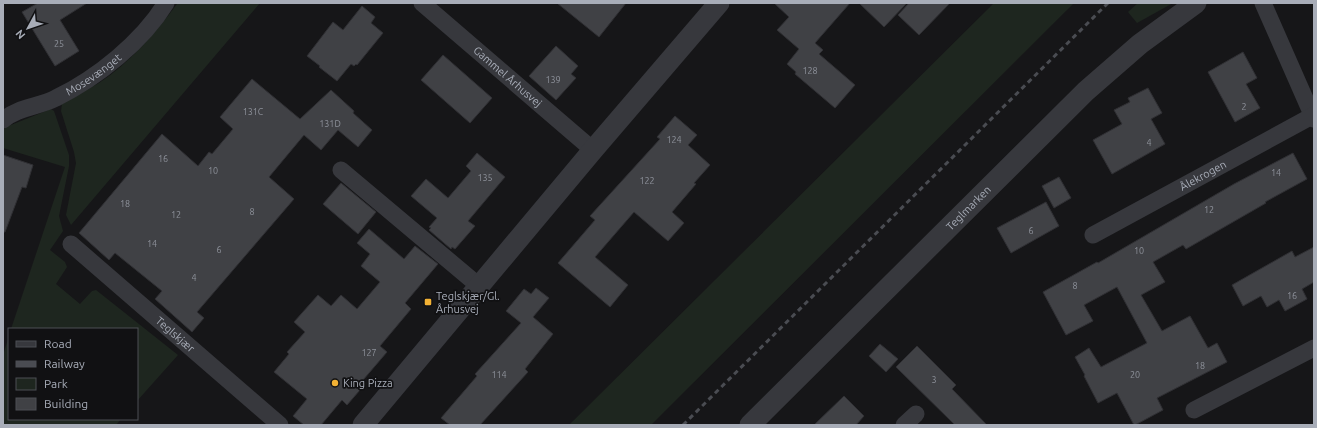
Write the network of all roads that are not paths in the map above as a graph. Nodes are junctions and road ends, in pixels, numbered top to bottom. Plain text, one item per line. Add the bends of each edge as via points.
1 (166, 3) edge
2 (422, 3) edge
3 (719, 3) edge
4 (1196, 3) edge
5 (1263, 3) edge
6 (1314, 117) edge
7 (3, 120) edge
8 (593, 150) junction
9 (341, 170) dead end
10 (1093, 235) dead end
11 (71, 244) dead end
12 (479, 286) junction
13 (1314, 348) edge
14 (1194, 410) dead end
15 (280, 425) edge
16 (363, 425) edge
17 (750, 425) edge

1 - 7 street, Mosevænget via 132,45 90,78 56,98 10,114
2 - 8 street, Gammel Århusvej
3 - 8 street
4 - 17 street, Teglmarken via 1140,44 1086,91
5 - 6 street, Ålekrogen
6 - 10 street, Ålekrogen
8 - 12 street
9 - 12 street
11 - 15 street, Teglskjær
12 - 16 street
13 - 14 street

